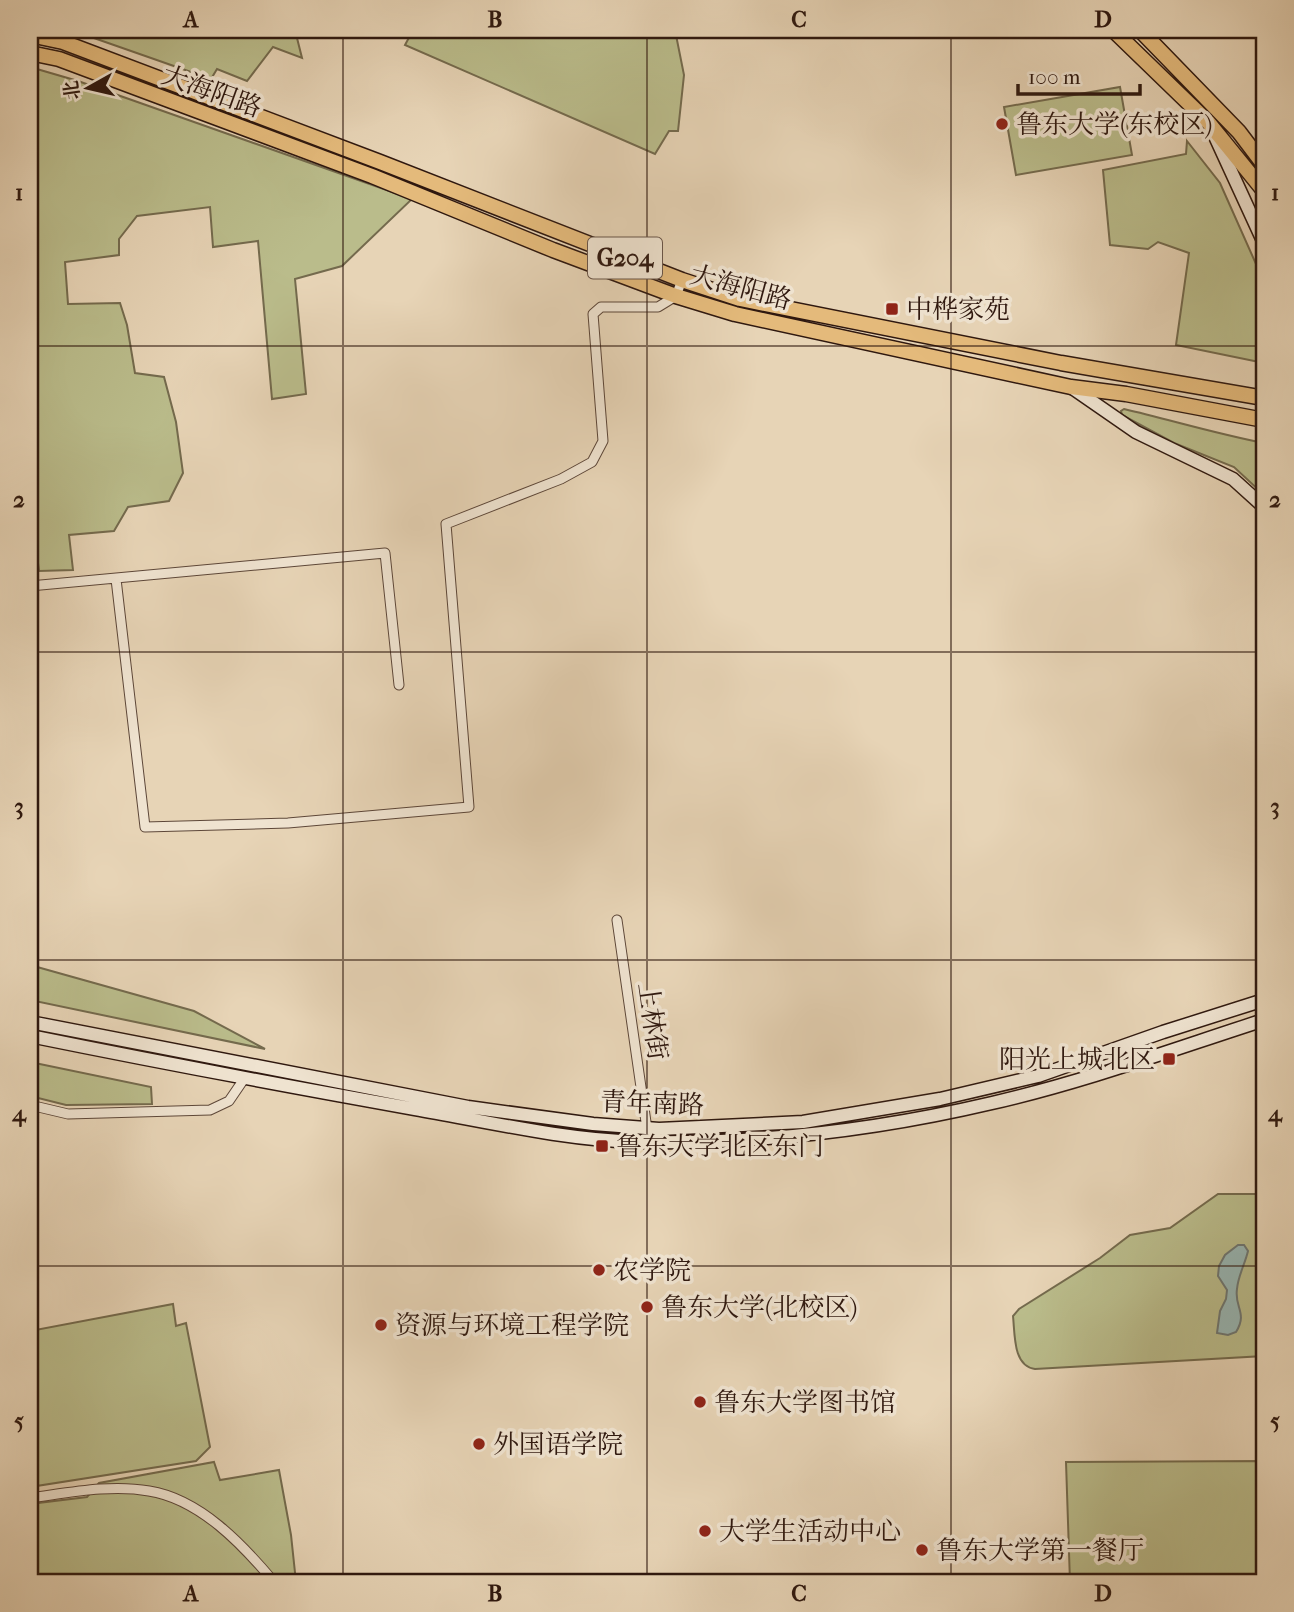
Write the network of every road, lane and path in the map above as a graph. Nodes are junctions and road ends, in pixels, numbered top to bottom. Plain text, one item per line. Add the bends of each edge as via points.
1 (1113, 30) edge
2 (1140, 30) edge
3 (30, 35) edge
4 (30, 53) edge
5 (1208, 122) junction
6 (1239, 132) junction
7 (1264, 153) edge
8 (1264, 165) edge
9 (1264, 191) edge
10 (1264, 243) edge
11 (682, 281) junction
12 (676, 296) junction
13 (1071, 387) junction
14 (1264, 398) edge
15 (1262, 420) edge
16 (1264, 507) edge
17 (116, 579) junction
18 (30, 586) edge
19 (399, 685) dead end
20 (618, 920) dead end
21 (1264, 1000) edge
22 (1264, 1020) edge
23 (30, 1022) edge
24 (30, 1035) edge
25 (244, 1079) junction
26 (30, 1105) edge
27 (648, 1129) junction
28 (30, 1498) edge
29 (274, 1582) edge

1 - 5 main road
2 - 6 main road
3 - 11 main road, 大海阳路 / G204 via 64,42
4 - 12 main road, 大海阳路 / G204 via 59,59 372,176
5 - 9 main road
5 - 10 main road
6 - 7 main road
6 - 8 main road
11 - 12 street
11 - 14 main road, 大海阳路 / G204 via 814,315
12 - 13 main road, 大海阳路 / G204 via 735,314
12 - 17 street via 658,307 601,307 593,314 603,441 592,462 561,479 446,524 470,807 288,824 145,827
13 - 15 main road, 大海阳路 / G204
13 - 16 main road via 1136,432 1233,479
17 - 18 street
17 - 19 street via 385,553
20 - 27 street, 上林街
21 - 27 main road, 青年南路 via 1038,1076 940,1099 803,1122
22 - 25 main road, 青年南路 via 995,1103 866,1127 733,1140 595,1138
23 - 27 main road, 青年南路 via 468,1107
24 - 25 main road, 青年南路
25 - 26 street via 229,1101 210,1110 68,1114
28 - 29 street via 119,1489 175,1499 223,1530

